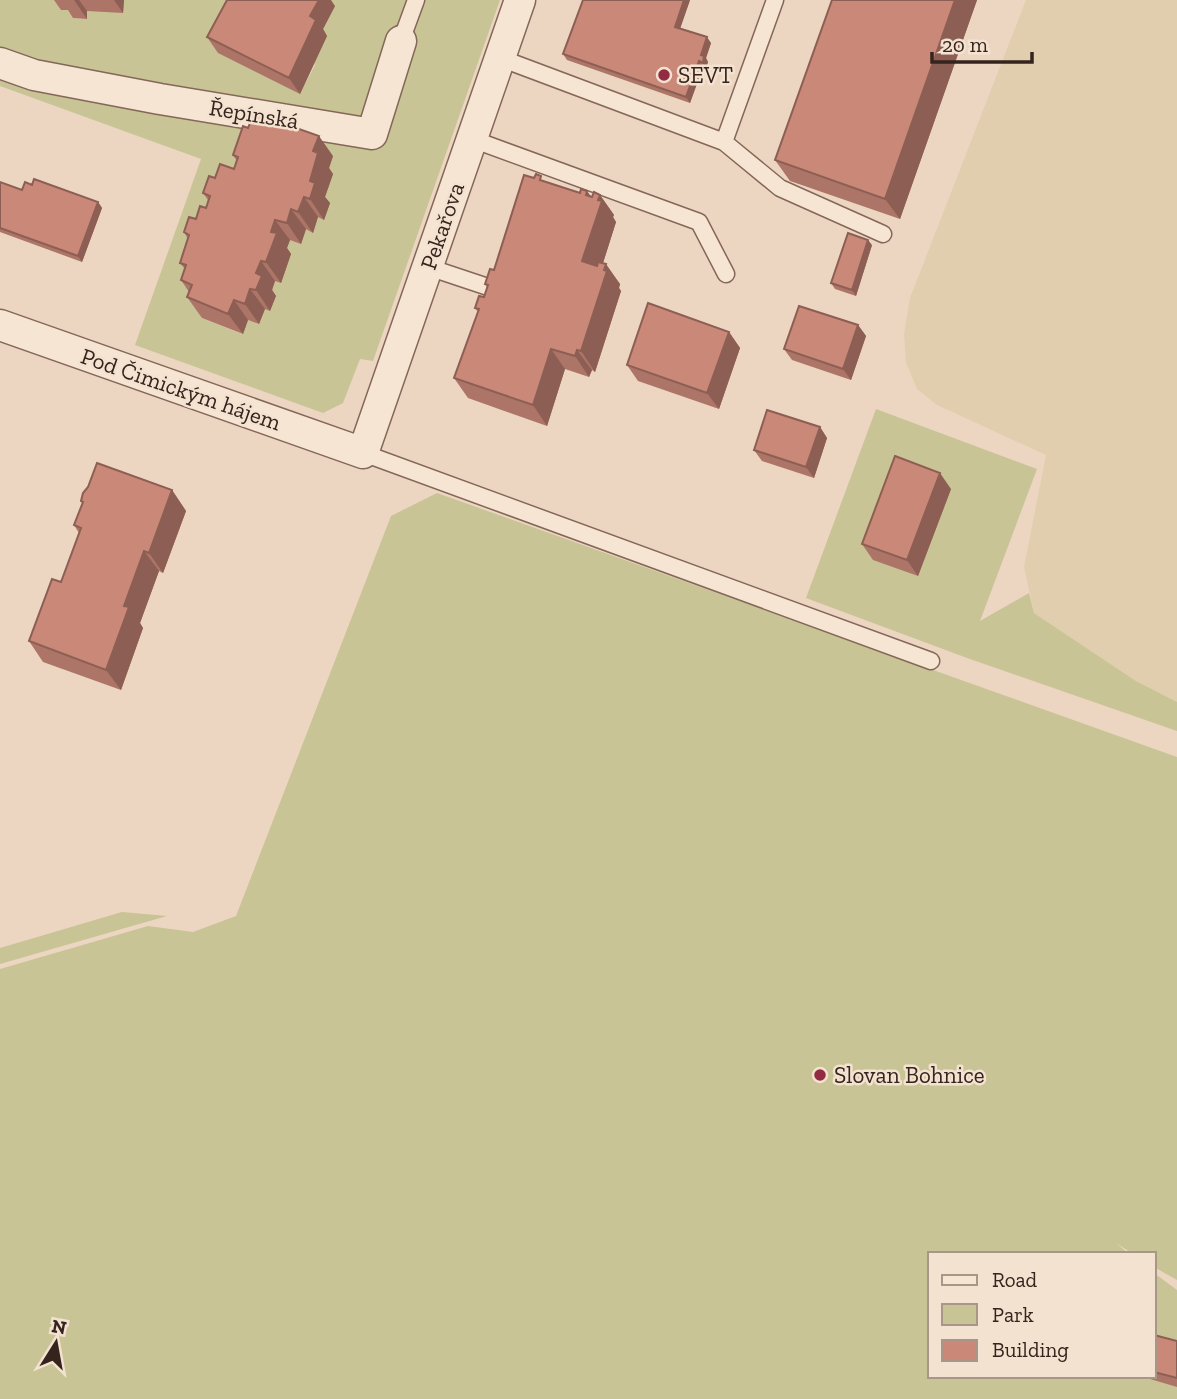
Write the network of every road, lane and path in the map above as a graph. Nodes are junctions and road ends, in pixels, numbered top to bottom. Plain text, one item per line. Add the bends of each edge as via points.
1 (416, 0) edge
2 (520, 0) edge
3 (775, 0) edge
4 (401, 41) joint
5 (500, 58) junction
6 (0, 63) edge
7 (472, 139) junction
8 (724, 142) junction
9 (883, 234) dead end
10 (428, 267) junction
11 (726, 274) dead end
12 (503, 292) edge
13 (0, 325) edge
14 (363, 453) junction
15 (931, 661) dead end

1 - 4 lane, Řepínská
2 - 5 street, Pekařova
3 - 8 lane
4 - 6 street, Řepínská via 372,134 34,75
5 - 7 street, Pekařova
5 - 8 lane
7 - 10 street, Pekařova
7 - 11 lane via 699,222
8 - 9 lane via 780,188
10 - 12 lane
10 - 14 street, Pekařova
13 - 14 street, Pod Čimickým hájem
14 - 15 lane

